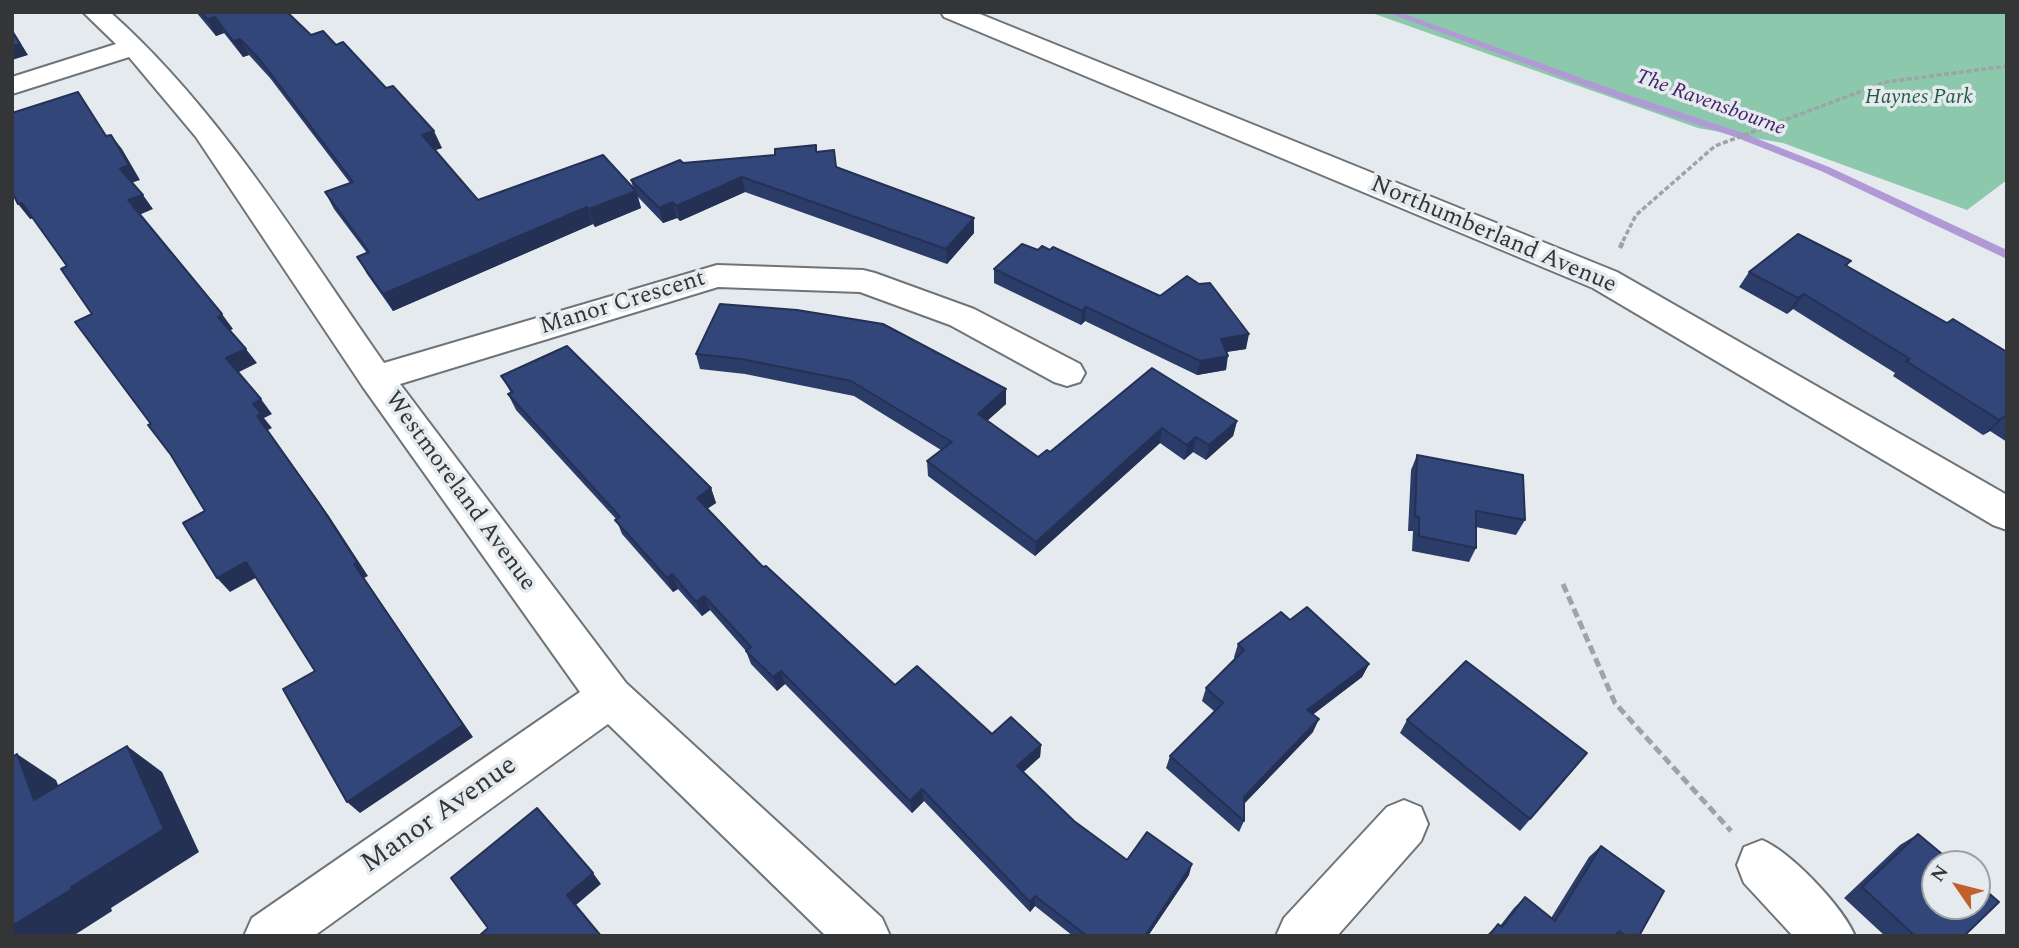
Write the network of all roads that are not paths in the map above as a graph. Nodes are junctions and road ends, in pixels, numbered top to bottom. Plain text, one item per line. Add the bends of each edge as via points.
1 (95, 12) edge
2 (953, 12) edge
3 (134, 47) junction
4 (12, 86) edge
5 (1067, 373) dead end
6 (376, 378) junction
7 (2007, 514) edge
8 (610, 697) junction
9 (1404, 824) dead end
10 (1762, 865) road end
11 (270, 936) edge
12 (864, 936) edge
13 (1302, 936) edge
14 (1829, 936) edge

1 - 3 street, Westmoreland Avenue
2 - 7 street, Northumberland Avenue via 1605,280
3 - 4 street
3 - 6 street, Westmoreland Avenue via 207,132
5 - 6 street, Manor Crescent via 962,317 863,281 717,276
6 - 8 street, Westmoreland Avenue
8 - 11 street, Manor Avenue
8 - 12 street, Westmoreland Avenue
9 - 13 street
10 - 14 street

